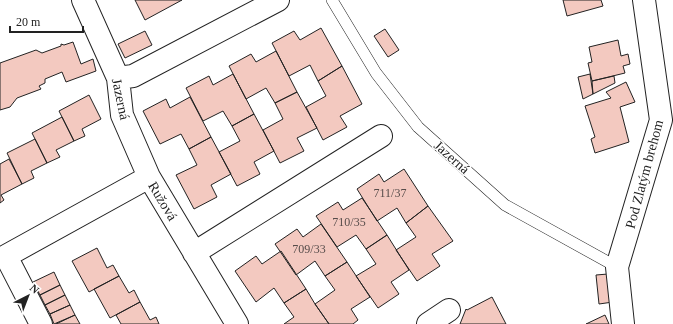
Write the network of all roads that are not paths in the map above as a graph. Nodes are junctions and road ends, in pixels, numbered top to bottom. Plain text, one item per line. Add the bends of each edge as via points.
1 (83, 0) edge
2 (278, 0) edge
3 (332, 0) edge
4 (644, 0) edge
5 (118, 78) junction
6 (381, 136) dead end
7 (149, 177) junction
8 (194, 253) junction
9 (3, 257) edge
10 (617, 267) junction
11 (449, 310) dead end
12 (41, 324) edge
13 (237, 324) edge
14 (428, 324) edge
15 (623, 324) edge

1 - 5 street, Jazerná
2 - 5 street via 133,76
3 - 10 lane, Jazerná via 376,73 418,126 505,206
4 - 10 street, Pod Zlatým brehom via 661,120
5 - 7 street, Jazerná via 122,115
6 - 8 street
7 - 8 street, Ružová
7 - 9 street, Ružová
8 - 13 street, Ružová
9 - 12 street, Ružová
10 - 15 street, Pod Zlatým brehom
11 - 14 street

